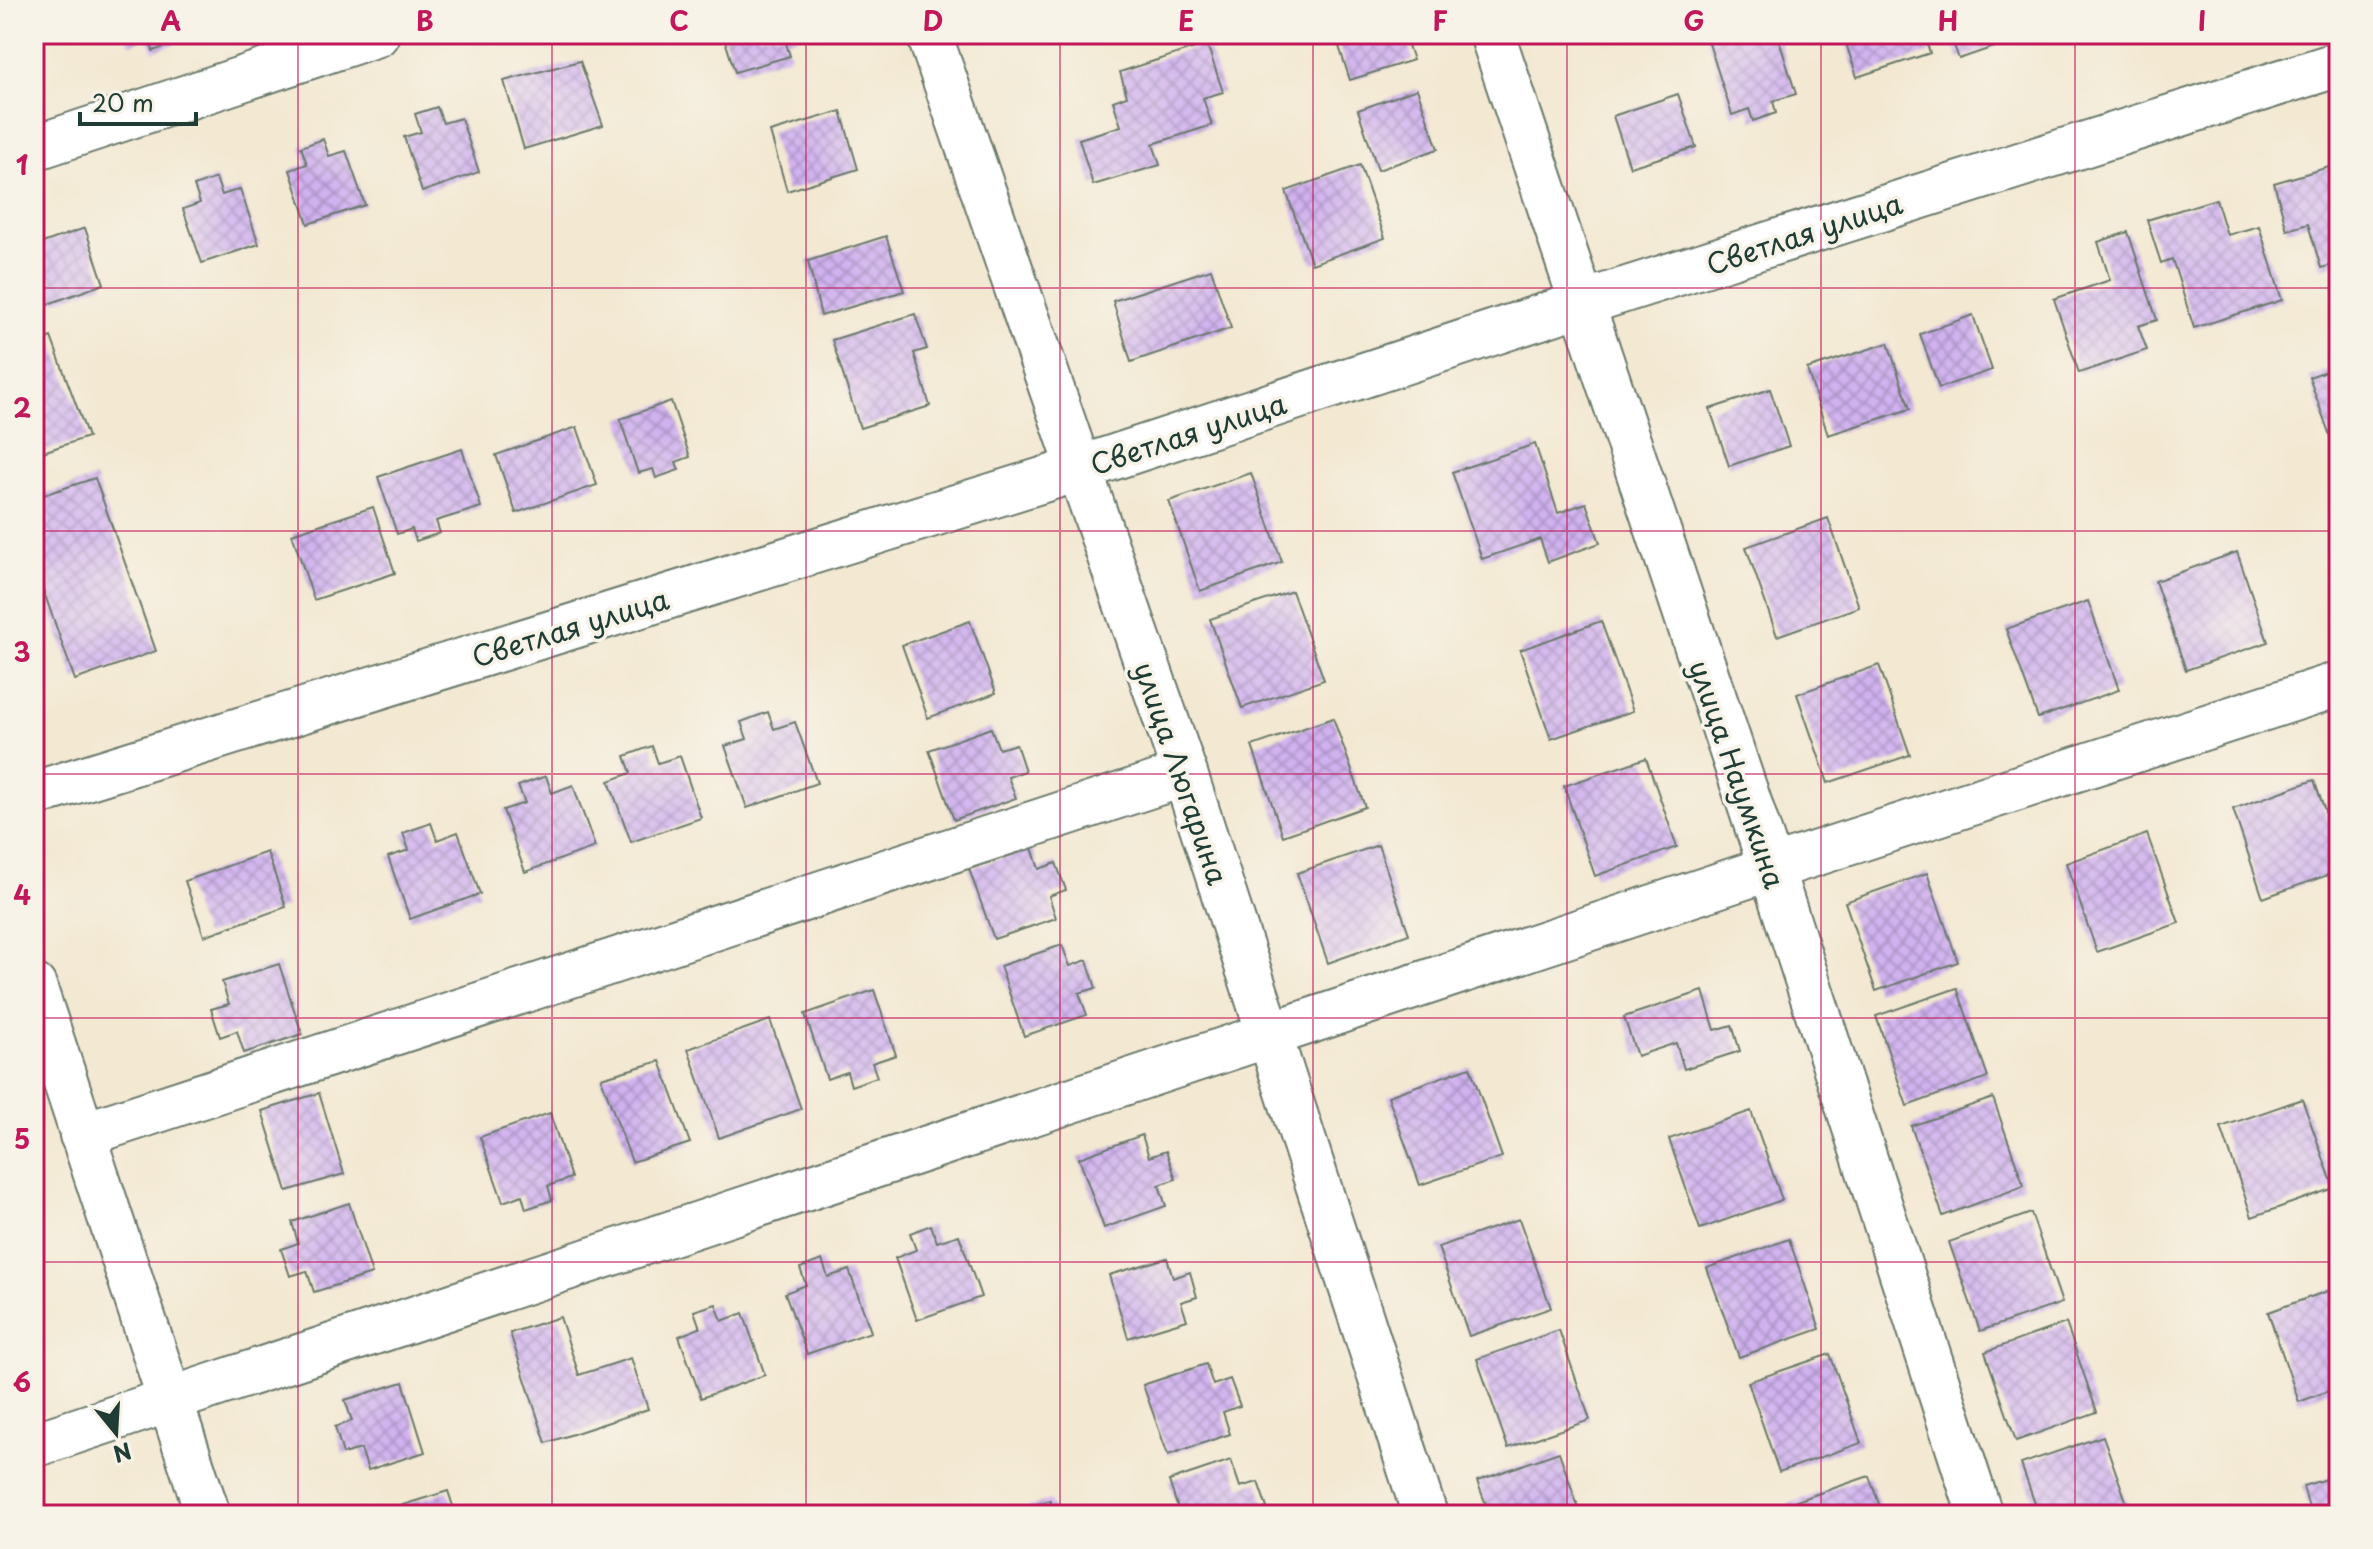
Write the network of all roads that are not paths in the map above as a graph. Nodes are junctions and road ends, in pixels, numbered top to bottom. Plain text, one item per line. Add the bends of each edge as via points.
1 (377, 34) edge
2 (929, 34) edge
3 (1492, 34) edge
4 (2339, 64) edge
5 (34, 148) edge
6 (1580, 304) junction
7 (1078, 469) junction
8 (2339, 684) edge
9 (1185, 774) junction
10 (34, 794) edge
11 (1771, 868) junction
12 (34, 986) edge
13 (1268, 1037) junction
14 (82, 1135) junction
15 (169, 1398) junction
16 (34, 1445) edge
17 (208, 1515) edge
18 (1425, 1515) edge
19 (1980, 1515) edge

1 - 5 street
2 - 7 street, улица Люгарина
3 - 6 street, улица Наумкина
4 - 6 street, Светлая улица
6 - 7 street, Светлая улица
6 - 11 street, улица Наумкина
7 - 9 street, улица Люгарина
7 - 10 street, Светлая улица
8 - 11 street
9 - 13 street, улица Люгарина
9 - 14 street
11 - 13 street
11 - 19 street, улица Наумкина
12 - 14 street
13 - 15 street
13 - 18 street, улица Люгарина
14 - 15 street
15 - 16 street
15 - 17 street

